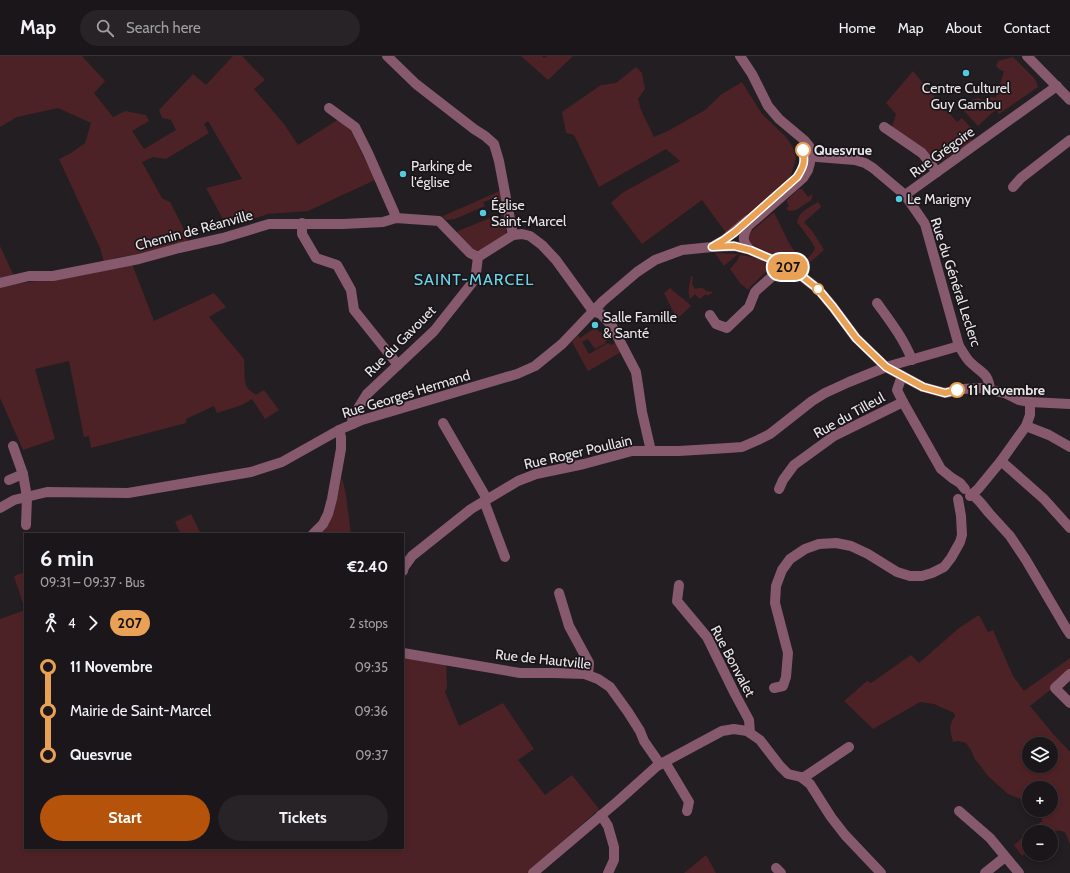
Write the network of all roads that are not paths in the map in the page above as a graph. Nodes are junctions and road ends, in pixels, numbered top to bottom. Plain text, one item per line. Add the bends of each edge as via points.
1 (387, 56) edge
2 (740, 56) edge
3 (1027, 56) edge
4 (1057, 86) junction
5 (1070, 100) edge
6 (329, 108) dead end
7 (884, 127) dead end
8 (1070, 140) edge
9 (807, 156) junction
10 (937, 172) junction
11 (1013, 187) dead end
12 (905, 195) junction
13 (396, 218) junction
14 (302, 223) junction
15 (735, 232) junction
16 (513, 235) junction
17 (734, 246) junction
18 (712, 247) junction
19 (750, 250) junction
20 (478, 257) junction
21 (785, 265) junction
22 (0, 283) edge
23 (877, 303) dead end
24 (593, 311) junction
25 (710, 315) dead end
26 (959, 346) junction
27 (912, 360) junction
28 (398, 365) junction
29 (886, 367) junction
30 (902, 376) junction
31 (990, 390) junction
32 (903, 402) junction
33 (1030, 402) junction
34 (1070, 404) edge
35 (443, 423) dead end
36 (353, 424) junction
37 (1026, 426) junction
38 (339, 430) junction
39 (13, 446) dead end
40 (1070, 447) edge
41 (651, 451) junction
42 (1001, 461) junction
43 (23, 474) junction
44 (9, 480) dead end
45 (779, 489) dead end
46 (27, 497) junction
47 (964, 497) junction
48 (486, 500) junction
49 (0, 508) edge
50 (26, 525) dead end
51 (1070, 528) edge
52 (314, 533) edge
53 (505, 557) dead end
54 (404, 567) edge
55 (679, 585) dead end
56 (559, 593) dead end
57 (1070, 634) edge
58 (404, 653) edge
59 (1070, 674) edge
60 (588, 675) junction
61 (774, 688) dead end
62 (1070, 703) edge
63 (750, 734) junction
64 (849, 747) dead end
65 (662, 763) junction
66 (803, 778) junction
67 (687, 811) dead end
68 (959, 811) dead end
69 (601, 815) junction
70 (1005, 857) junction
71 (533, 873) edge
72 (608, 873) edge
73 (881, 873) edge
74 (985, 873) edge
75 (1019, 873) edge

1 - 16 street via 416,84 494,144 500,161
2 - 9 street via 768,106 799,137
3 - 4 street
4 - 5 street
4 - 10 street, Rue Grégoire
6 - 13 street via 355,127
7 - 10 street via 922,153
8 - 11 street
9 - 12 street, Rue du Général Leclerc via 865,163
9 - 15 street via 797,177
9 - 19 street via 810,163 803,178 748,226 743,240
10 - 12 street, Rue Grégoire
12 - 26 street, Rue du Général Leclerc via 925,224
13 - 14 street, Chemin de Réanville via 383,222
13 - 20 street, Chemin de Réanville via 439,221 470,253
14 - 22 street, Chemin de Réanville via 269,224 139,259 53,276 29,276
14 - 28 street via 302,234 316,258 337,265 352,290 354,310
15 - 17 street
15 - 18 street
16 - 20 street
16 - 24 street via 530,236 542,245
17 - 18 street, Rue Georges Hermand
17 - 19 street, Rue Georges Hermand
18 - 24 street, Rue Georges Hermand via 682,250 655,260 637,272
19 - 21 street, Rue Georges Hermand
20 - 28 street, Rue du Gavouet via 472,284 434,331
21 - 25 street via 758,288 749,307 727,328 716,324
21 - 29 street, Rue Georges Hermand via 818,289 856,338
23 - 27 street via 895,328
24 - 36 street, Rue Georges Hermand via 562,344 536,366
24 - 41 street via 601,314 612,326 636,372
26 - 27 street, Rue Roger Poullain
26 - 31 street, Rue du Général Leclerc via 966,358 989,379
27 - 29 street, Rue Roger Poullain
28 - 36 street, Rue du Gavouet via 367,394 352,418
29 - 30 street, Rue Georges Hermand
29 - 41 street, Rue Roger Poullain via 825,393 770,434 742,447
30 - 31 street, Rue Georges Hermand via 923,387 945,393 963,389
30 - 32 street via 898,390
31 - 33 street, Rue Georges Hermand
32 - 45 street, Rue du Tilleul via 834,436 794,466
32 - 47 street via 942,468
33 - 34 street, Rue Georges Hermand
33 - 37 street via 1030,416
35 - 48 street
36 - 38 street, Rue Georges Hermand
37 - 40 street
37 - 42 street
38 - 46 street, Rue Georges Hermand via 282,462 251,472 128,493 47,492
38 - 52 street via 341,449 332,499 323,524
39 - 43 street
41 - 48 street, Rue Roger Poullain via 632,451 536,474 518,481
42 - 47 street via 978,489
42 - 51 street via 1044,499
43 - 44 street
43 - 46 street
46 - 49 street, Rue Georges Hermand via 14,500
46 - 50 street
47 - 57 street via 980,502 1010,536
47 - 61 street via 960,542 944,567 932,573 910,576 897,572 868,554 836,542 804,549 790,559 782,570 776,586 775,603 788,653 783,686
48 - 53 street
48 - 54 street, Rue Roger Poullain via 412,556
55 - 63 street, Rue Bonvalet via 677,601 707,637 749,720
56 - 60 street via 568,626 589,663
58 - 60 street, Rue de Hautville via 520,673
59 - 62 street via 1055,688
60 - 65 street, Rue de Hautville via 610,687 644,741
63 - 65 street via 734,729 722,731
63 - 66 street via 760,740 788,774
64 - 66 street
65 - 67 street, Rue de Hautville via 689,802
65 - 69 street
66 - 73 street via 810,784 845,835
68 - 70 street via 990,838
69 - 71 street
69 - 72 street via 608,826 614,847 614,860
70 - 74 street
70 - 75 street

